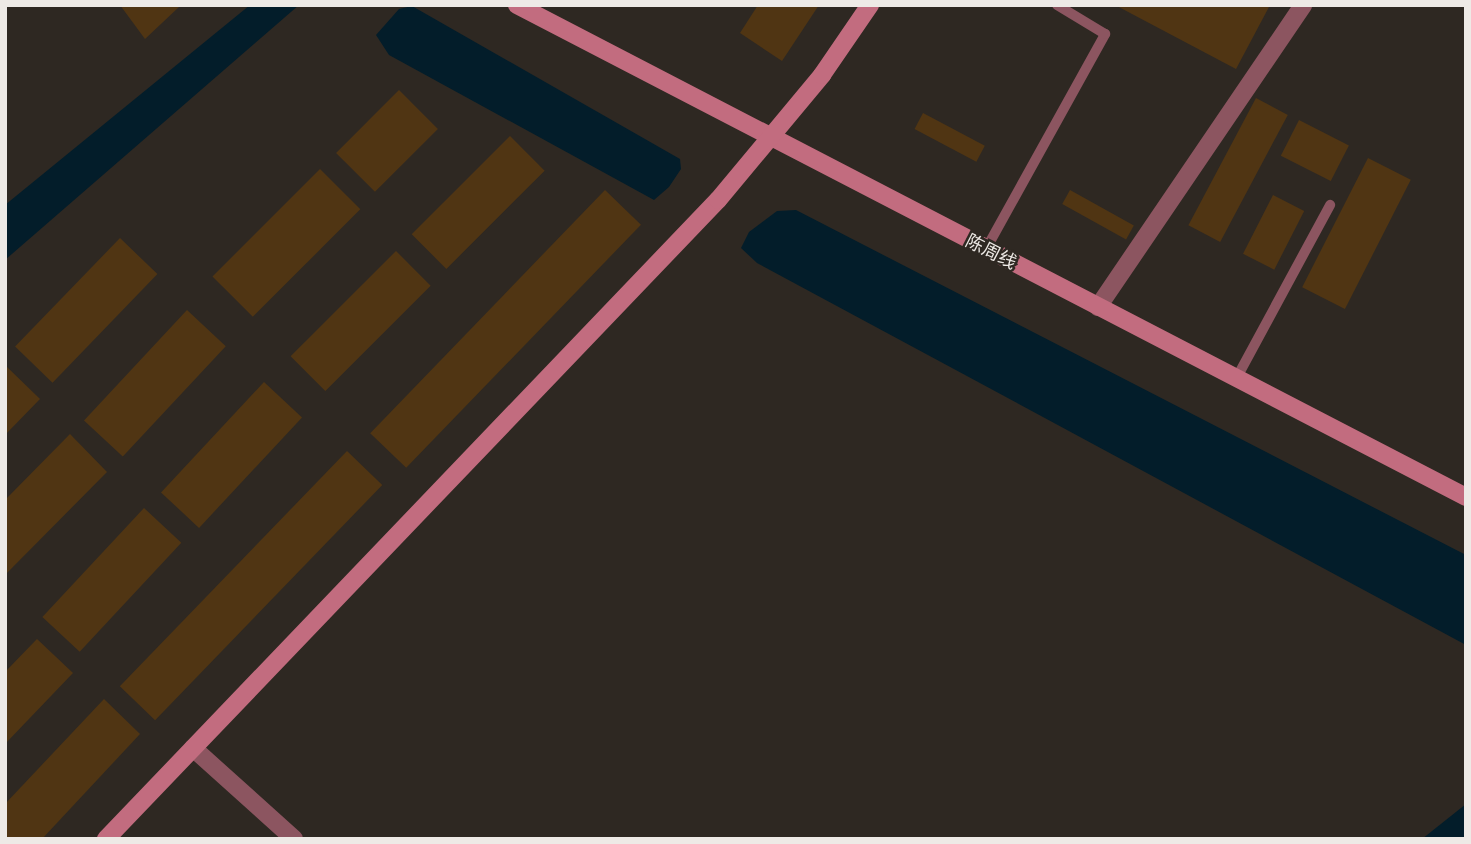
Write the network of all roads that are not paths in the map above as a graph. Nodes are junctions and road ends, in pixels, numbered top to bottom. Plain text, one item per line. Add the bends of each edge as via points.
1 (517, 5) edge
2 (870, 5) edge
3 (1057, 5) edge
4 (1303, 5) edge
5 (770, 138) junction
6 (1330, 205) dead end
7 (986, 249) junction
8 (1098, 307) junction
9 (1236, 379) junction
10 (1466, 497) edge
11 (193, 748) junction
12 (106, 839) edge
13 (294, 839) edge

1 - 5 street, 陈周线
2 - 5 street
3 - 7 lane via 1105,34
4 - 8 street
5 - 7 street, 陈周线
5 - 11 street via 718,200
6 - 9 lane
7 - 8 street, 陈周线
8 - 9 street, 陈周线
9 - 10 street, 陈周线
11 - 12 street
11 - 13 street

